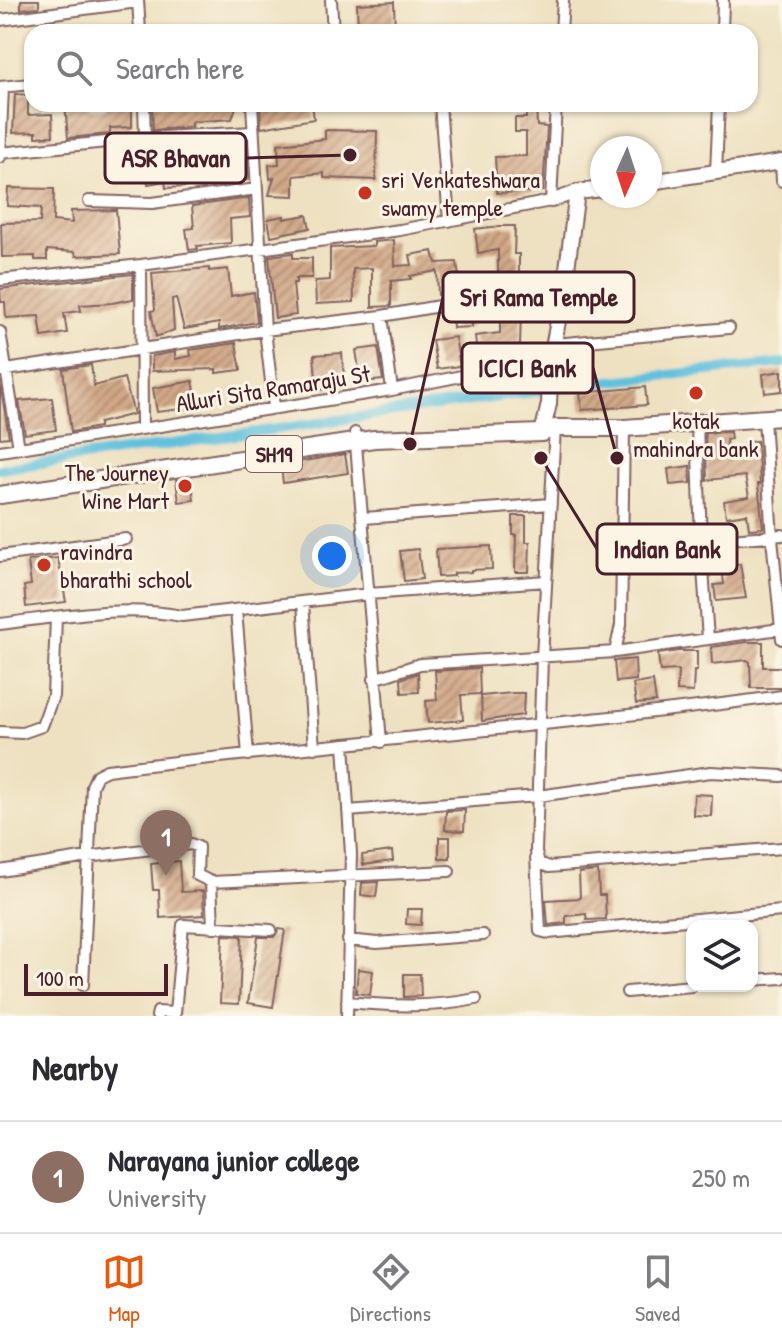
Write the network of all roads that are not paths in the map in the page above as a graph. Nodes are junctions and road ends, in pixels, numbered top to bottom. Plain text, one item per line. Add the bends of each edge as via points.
1 (331, 0) edge
2 (563, 0) edge
3 (723, 0) edge
4 (138, 1) edge
5 (0, 20) edge
6 (139, 24) edge
7 (332, 24) edge
8 (562, 24) edge
9 (722, 24) edge
10 (24, 85) edge
11 (1, 87) edge
12 (144, 112) edge
13 (252, 112) edge
14 (441, 112) edge
15 (556, 112) edge
16 (719, 112) edge
17 (253, 132) junction
18 (145, 138) junction
19 (0, 154) edge
20 (781, 162) edge
21 (716, 172) junction
22 (662, 180) edge
23 (782, 181) edge
24 (257, 189) junction
25 (590, 190) edge
26 (89, 201) dead end
27 (551, 201) junction
28 (449, 221) junction
29 (261, 249) junction
30 (141, 265) junction
31 (0, 280) edge
32 (565, 284) junction
33 (382, 316) junction
34 (729, 328) dead end
35 (265, 330) junction
36 (0, 332) edge
37 (141, 351) junction
38 (552, 357) junction
39 (3, 371) edge
40 (392, 390) junction
41 (274, 407) junction
42 (782, 417) edge
43 (764, 419) junction
44 (697, 424) junction
45 (142, 427) junction
46 (624, 428) junction
47 (547, 429) junction
48 (355, 437) junction
49 (19, 448) junction
50 (0, 451) edge
51 (90, 476) junction
52 (0, 485) edge
53 (0, 495) edge
54 (551, 504) junction
55 (364, 518) junction
56 (777, 536) edge
57 (126, 539) dead end
58 (701, 541) junction
59 (0, 556) edge
60 (546, 581) junction
61 (369, 594) junction
62 (303, 603) junction
63 (236, 610) junction
64 (56, 617) junction
65 (0, 624) edge
66 (781, 634) edge
67 (708, 639) junction
68 (615, 652) junction
69 (542, 657) junction
70 (374, 679) junction
71 (782, 696) edge
72 (540, 726) junction
73 (0, 732) edge
74 (381, 742) junction
75 (344, 744) junction
76 (314, 748) junction
77 (248, 755) junction
78 (782, 776) edge
79 (538, 796) junction
80 (348, 811) junction
81 (782, 848) edge
82 (536, 852) junction
83 (88, 857) junction
84 (0, 871) edge
85 (449, 871) dead end
86 (348, 874) junction
87 (211, 882) junction
88 (782, 911) edge
89 (213, 927) junction
90 (271, 930) dead end
91 (483, 935) dead end
92 (348, 940) junction
93 (782, 978) edge
94 (758, 980) edge
95 (83, 985) dead end
96 (686, 987) edge
97 (627, 992) dead end
98 (476, 999) dead end
99 (347, 1002) junction
100 (157, 1016) edge
101 (347, 1016) edge

1 - 7 street
2 - 8 street
3 - 9 street
4 - 5 street
4 - 6 street
10 - 11 street
11 - 19 street
12 - 18 street
13 - 17 street
14 - 28 street
15 - 27 street
16 - 21 street
17 - 18 street
17 - 24 street
18 - 19 street
20 - 21 main road
20 - 23 street
21 - 22 main road
24 - 26 street via 152,203
24 - 29 street
25 - 27 street
25 - 32 main road
27 - 28 street
28 - 29 street
29 - 30 street
29 - 35 street
30 - 31 street
30 - 37 street
32 - 33 street
32 - 38 main road
33 - 35 street
33 - 40 street
34 - 38 street, Alluri Sita Ramaraju St
35 - 37 street
35 - 41 street
36 - 39 street
37 - 39 street
37 - 45 street
38 - 40 street, Alluri Sita Ramaraju St
38 - 47 main road
39 - 49 street
40 - 41 street, Alluri Sita Ramaraju St
41 - 45 street, Alluri Sita Ramaraju St
42 - 43 main road, SH19
43 - 44 main road, SH19
43 - 56 street
44 - 46 main road, SH19
44 - 58 street
45 - 49 street, Alluri Sita Ramaraju St
46 - 47 main road, SH19
46 - 68 street via 621,625
47 - 48 main road, SH19
47 - 54 street
48 - 51 main road, SH19
48 - 55 street
49 - 50 street, Alluri Sita Ramaraju St
51 - 52 main road, SH19
51 - 53 main road, SH19
54 - 55 street
54 - 60 street
55 - 61 street
56 - 58 street
56 - 66 street
57 - 59 street
58 - 67 street
60 - 61 street
60 - 69 street
61 - 62 street
61 - 70 street
62 - 63 street
62 - 76 street
63 - 64 street
63 - 77 street
64 - 65 street
64 - 73 street via 53,696 42,726 22,733
66 - 67 street
67 - 68 street
68 - 69 street
69 - 70 street via 420,664
69 - 72 street
70 - 74 street
71 - 72 street
72 - 74 street
72 - 79 street
74 - 75 street
75 - 76 street
75 - 80 street
76 - 77 street
77 - 83 street via 97,775
78 - 79 street via 711,772
79 - 80 street
79 - 82 street
80 - 86 street
81 - 82 street via 549,867 539,863
82 - 88 street via 540,931 548,933
83 - 84 street
83 - 87 street via 191,844 199,851 197,875
83 - 95 street
85 - 86 street
86 - 87 street
86 - 92 street
87 - 89 street
89 - 90 street
89 - 100 street via 183,925 175,1013
91 - 92 street via 377,943
92 - 99 street
93 - 94 street
96 - 97 street
98 - 99 street via 411,1007
99 - 101 street

